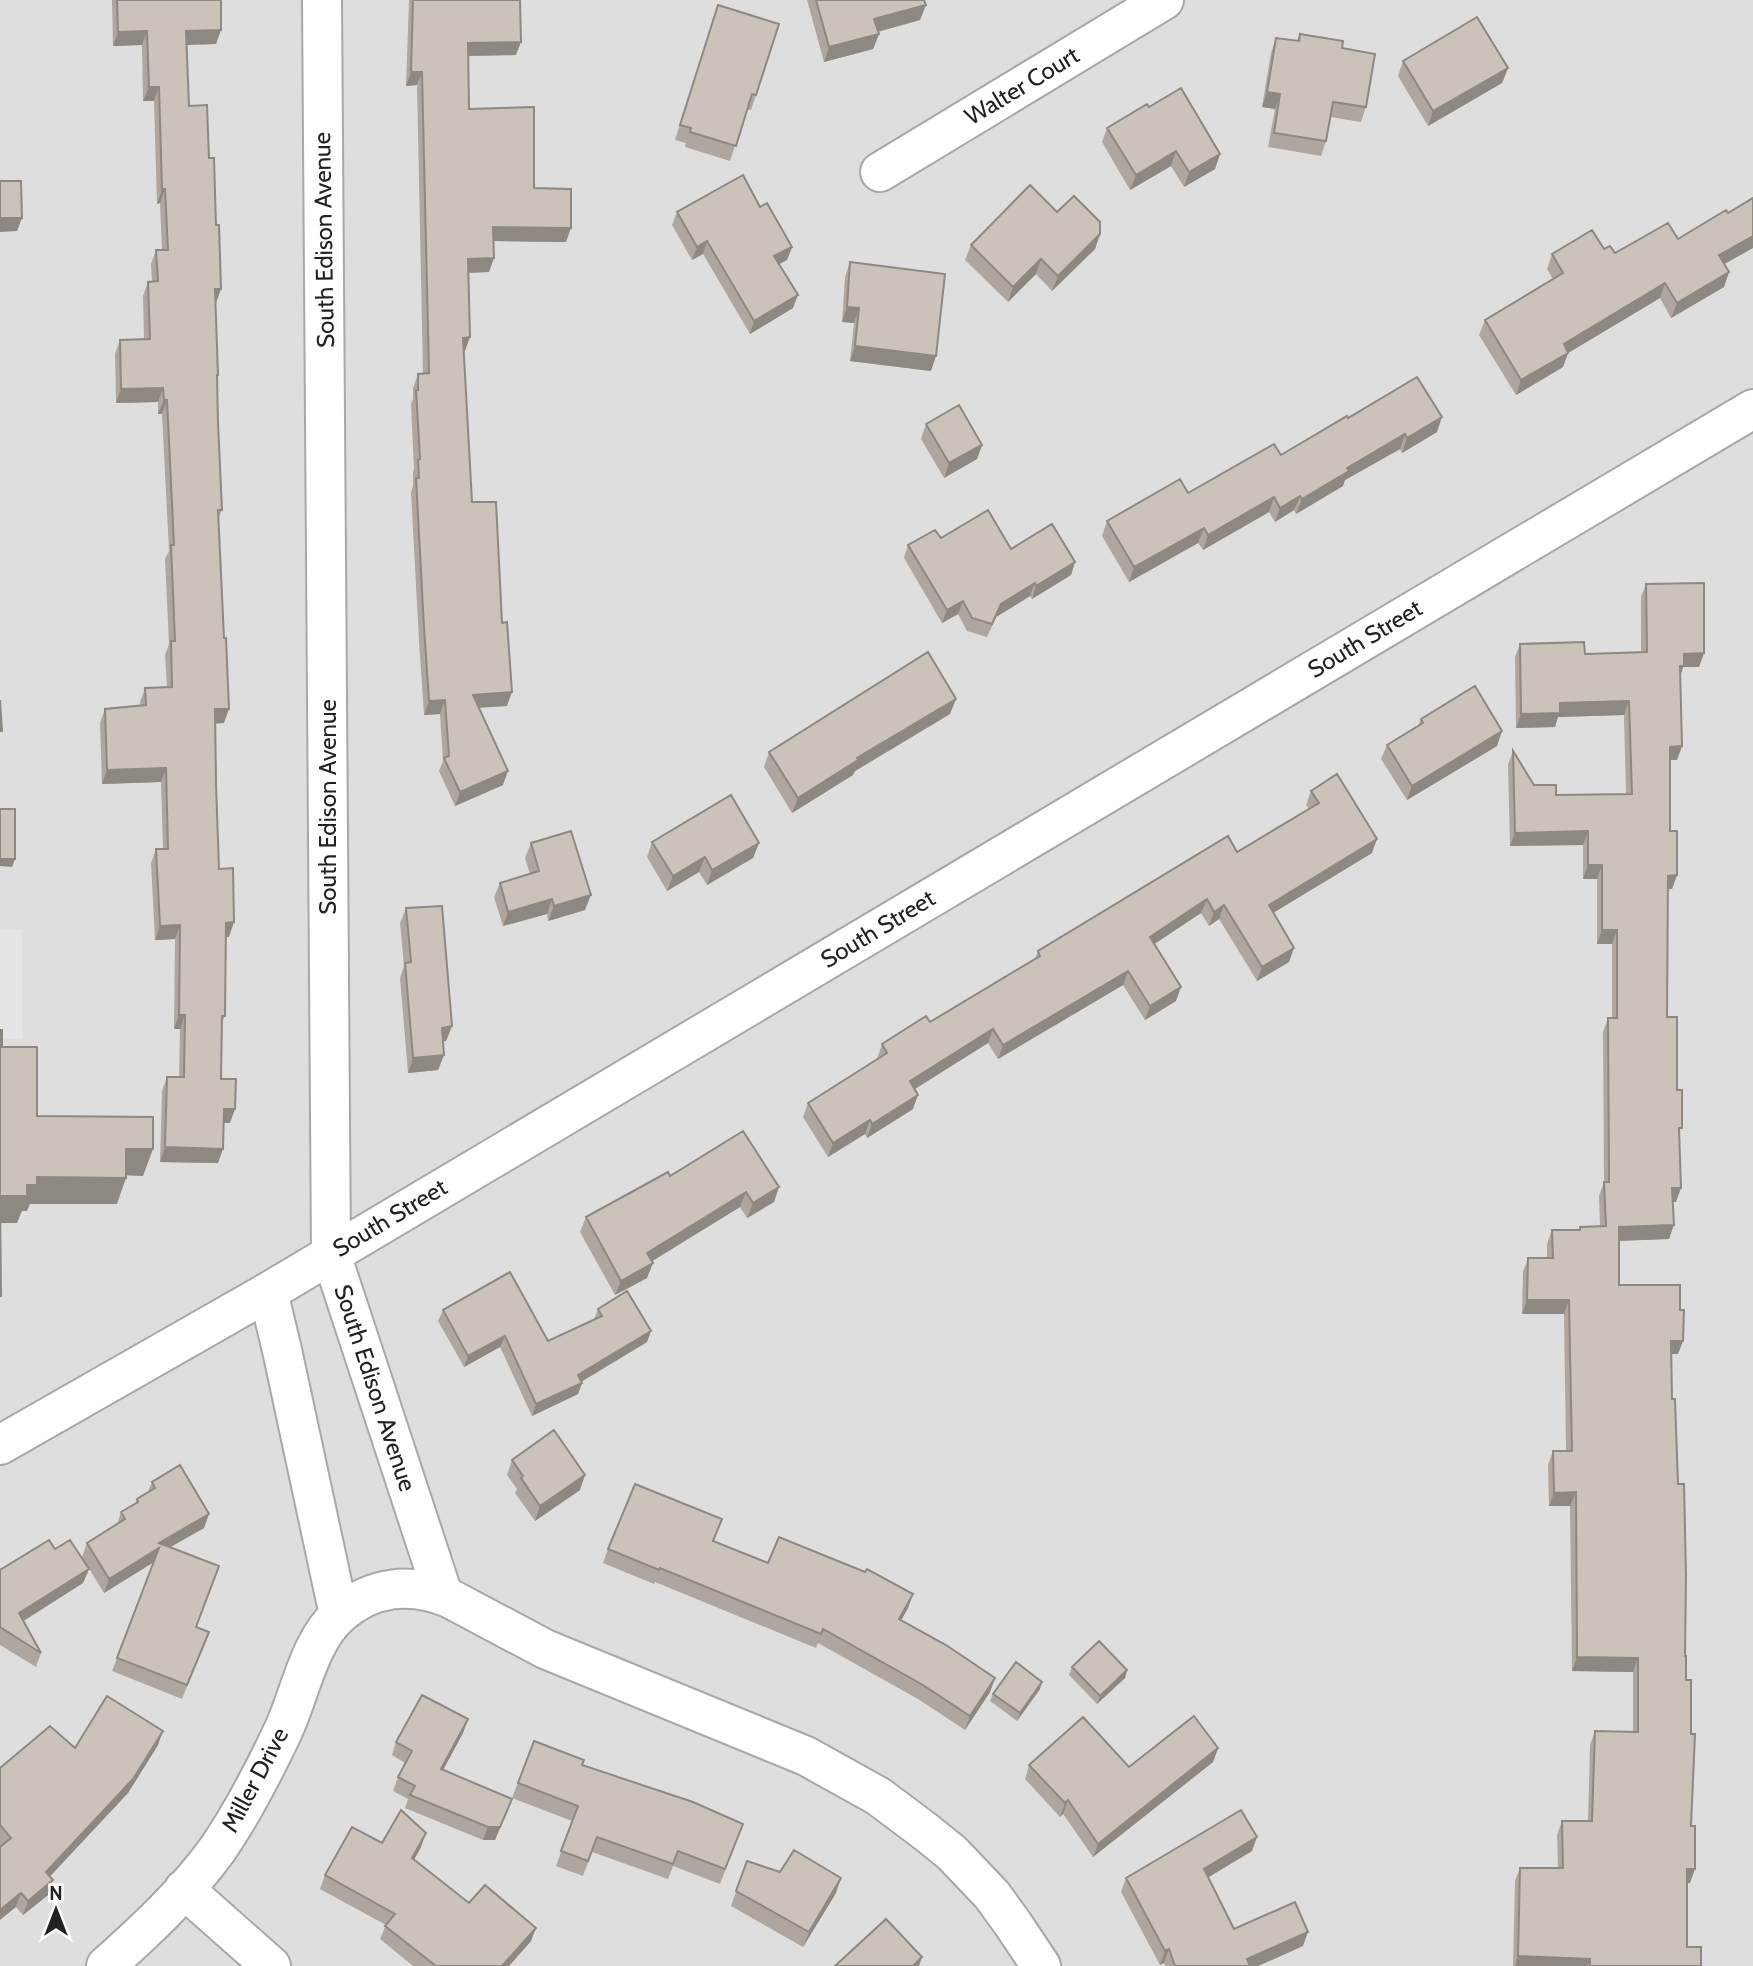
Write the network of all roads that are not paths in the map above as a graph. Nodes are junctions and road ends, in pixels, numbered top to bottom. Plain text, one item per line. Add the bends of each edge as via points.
1 (322, 0) edge
2 (1164, 0) edge
3 (880, 172) dead end
4 (1753, 409) edge
5 (331, 1254) junction
6 (268, 1292) junction
7 (0, 1445) edge
8 (443, 1595) junction
9 (339, 1615) junction
10 (184, 1889) junction
11 (106, 1966) edge
12 (271, 1966) edge
13 (1041, 1966) edge

1 - 5 street, South Edison Avenue
2 - 3 street, Walter Court
4 - 5 street, South Street
5 - 6 street, South Street
5 - 8 street, South Edison Avenue
6 - 7 street, South Street
6 - 9 street
8 - 9 street, Miller Drive via 422,1588 387,1590 363,1598
8 - 13 street via 545,1649 806,1756 878,1796 972,1874
9 - 10 street, Miller Drive via 321,1638 282,1732 247,1799 216,1850
10 - 11 street, Miller Drive
10 - 12 street

